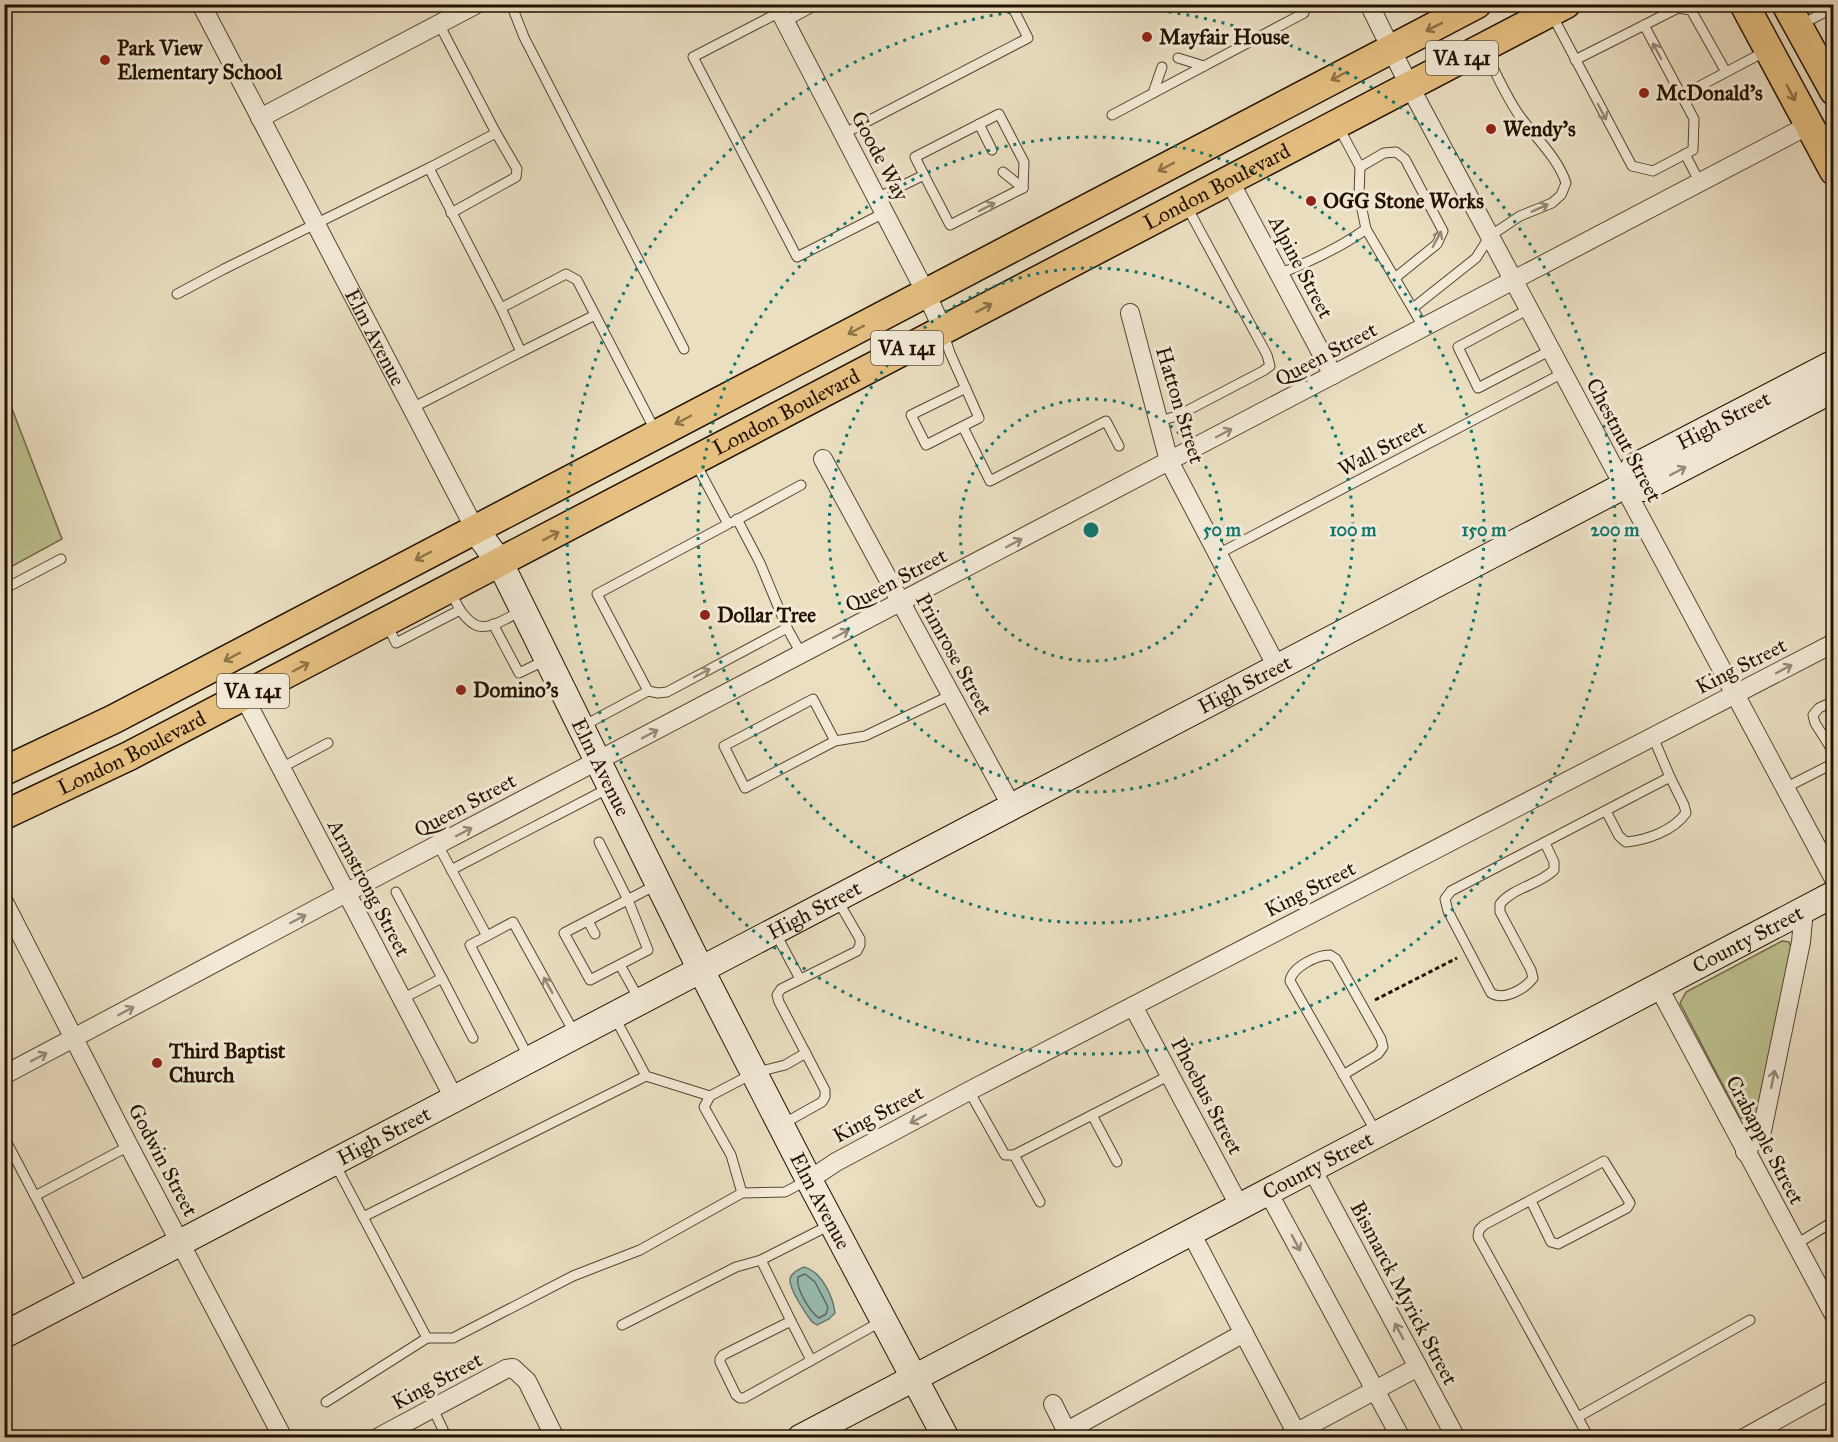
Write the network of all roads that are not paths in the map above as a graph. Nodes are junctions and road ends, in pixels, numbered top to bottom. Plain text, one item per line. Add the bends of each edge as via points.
1 (201, 4) edge
2 (477, 4) edge
3 (511, 4) edge
4 (818, 4) edge
5 (1011, 4) edge
6 (1304, 4) edge
7 (1369, 4) edge
8 (1477, 4) edge
9 (1744, 4) edge
10 (1826, 4) edge
11 (1558, 9) edge
12 (780, 13) edge
13 (1792, 15) edge
14 (439, 24) junction
15 (1644, 25) junction
16 (1483, 47) junction
17 (1391, 49) junction
18 (1768, 50) junction
19 (1178, 58) dead end
20 (1575, 60) junction
21 (1204, 66) junction
22 (1162, 67) dead end
23 (1726, 72) junction
24 (1409, 85) junction
25 (1833, 91) edge
26 (1153, 93) junction
27 (1681, 96) junction
28 (1112, 115) dead end
29 (260, 118) junction
30 (1337, 123) junction
31 (979, 124) junction
32 (1809, 125) junction
33 (496, 133) junction
34 (843, 134) junction
35 (992, 150) dead end
36 (1684, 154) junction
37 (1360, 167) junction
38 (429, 168) junction
39 (1833, 171) edge
40 (1004, 172) dead end
41 (924, 175) junction
42 (1229, 180) junction
43 (1700, 183) junction
44 (1023, 188) junction
45 (1185, 203) junction
46 (881, 205) junction
47 (452, 213) junction
48 (316, 225) junction
49 (1366, 229) junction
50 (1490, 236) junction
51 (1279, 274) junction
52 (1395, 278) junction
53 (1514, 281) junction
54 (927, 293) junction
55 (177, 294) dead end
56 (501, 308) junction
57 (1413, 308) junction
58 (1529, 309) junction
59 (1130, 313) dead end
60 (595, 315) junction
61 (1424, 328) junction
62 (942, 330) junction
63 (684, 349) dead end
64 (1551, 350) junction
65 (521, 352) junction
66 (1833, 363) edge
67 (1563, 373) junction
68 (1333, 375) junction
69 (966, 388) junction
70 (1833, 389) edge
71 (412, 408) junction
72 (1159, 421) junction
73 (963, 427) junction
74 (657, 434) junction
75 (1119, 446) dead end
76 (823, 459) dead end
77 (694, 461) junction
78 (1169, 461) junction
79 (801, 485) dead end
80 (1623, 486) junction
81 (733, 522) junction
82 (475, 529) junction
83 (1218, 554) junction
84 (61, 559) dead end
85 (500, 563) junction
86 (4, 588) edge
87 (455, 600) junction
88 (901, 602) junction
89 (523, 610) junction
90 (493, 624) junction
91 (787, 628) junction
92 (1833, 643) edge
93 (802, 655) junction
94 (547, 660) junction
95 (1277, 667) junction
96 (648, 691) junction
97 (1735, 694) junction
98 (951, 695) junction
99 (244, 697) junction
100 (1833, 700) edge
101 (581, 727) junction
102 (1653, 737) junction
103 (835, 741) junction
104 (328, 744) dead end
105 (1833, 753) edge
106 (598, 761) junction
107 (1833, 763) edge
108 (281, 768) junction
109 (4, 771) edge
110 (1670, 777) junction
111 (610, 787) junction
112 (1785, 788) junction
113 (1012, 807) junction
114 (1606, 811) junction
115 (4, 814) edge
116 (599, 842) dead end
117 (1545, 843) junction
118 (438, 845) junction
119 (451, 870) junction
120 (1833, 879) edge
121 (658, 884) junction
122 (396, 892) dead end
123 (346, 894) junction
124 (1833, 894) edge
125 (837, 898) junction
126 (628, 900) junction
127 (4, 902) edge
128 (1804, 909) junction
129 (588, 921) junction
130 (775, 932) junction
131 (595, 934) dead end
132 (487, 936) junction
133 (614, 964) junction
134 (701, 970) junction
135 (442, 978) junction
136 (801, 979) junction
137 (1658, 986) junction
138 (402, 999) junction
139 (640, 1002) junction
140 (1133, 1006) junction
141 (614, 1016) junction
142 (576, 1036) junction
143 (74, 1038) junction
144 (473, 1038) dead end
145 (806, 1053) junction
146 (530, 1060) junction
147 (754, 1073) junction
148 (4, 1075) edge
149 (1170, 1075) junction
150 (1343, 1075) junction
151 (646, 1076) junction
152 (969, 1091) junction
153 (710, 1096) junction
154 (455, 1100) junction
155 (1092, 1115) junction
156 (780, 1125) junction
157 (1377, 1135) junction
158 (4, 1137) edge
159 (129, 1146) junction
160 (1745, 1152) junction
161 (1014, 1155) junction
162 (334, 1162) junction
163 (1117, 1162) dead end
164 (1312, 1169) junction
165 (808, 1180) junction
166 (741, 1192) junction
167 (1268, 1192) junction
168 (35, 1196) junction
169 (1531, 1201) junction
170 (1040, 1203) dead end
171 (1240, 1207) junction
172 (363, 1217) junction
173 (1833, 1221) edge
174 (832, 1223) junction
175 (1191, 1233) junction
176 (181, 1242) junction
177 (1795, 1245) junction
178 (761, 1260) junction
179 (86, 1293) junction
180 (1833, 1315) edge
181 (884, 1320) junction
182 (1750, 1320) dead end
183 (790, 1321) junction
184 (622, 1325) dead end
185 (1244, 1333) junction
186 (4, 1335) edge
187 (427, 1338) junction
188 (811, 1360) junction
189 (1418, 1367) junction
190 (916, 1378) junction
191 (1833, 1388) edge
192 (1375, 1391) junction
193 (326, 1402) dead end
194 (1053, 1404) dead end
195 (433, 1409) junction
196 (1578, 1417) junction
197 (1069, 1434) edge
198 (386, 1436) edge
199 (1294, 1436) edge
200 (283, 1437) edge
201 (447, 1437) edge
202 (555, 1437) edge
203 (800, 1437) edge
204 (946, 1437) edge
205 (1401, 1437) edge
206 (1456, 1437) edge
207 (1588, 1437) edge
208 (1744, 1437) edge

1 - 29 street, Elm Avenue
2 - 14 street
3 - 63 lane via 524,37
4 - 12 lane
5 - 34 lane via 1028,38
6 - 21 lane via 1304,13
7 - 17 street, Chestnut Street
8 -> 17 main road, London Boulevard / VA 141
9 - 18 main road
10 - 13 lane via 1828,10
11 - 16 main road, London Boulevard / VA 141
11 - 20 lane
12 - 34 street, Goode Way
12 - 46 lane via 693,57 797,257
13 - 25 main road
14 - 29 street
14 - 33 lane
15 - 20 lane
15 - 23 lane via 1678,8 1691,10
27 -> 15 lane
16 - 24 main road, London Boulevard / VA 141
50 -> 16 lane via 1520,216 1552,202 1561,195 1566,183 1561,168 1507,96
17 - 24 street, Chestnut Street
17 -> 54 main road, London Boulevard / VA 141
18 - 23 lane
18 -> 32 main road
19 - 21 lane
20 -> 36 lane via 1632,166 1653,171
21 - 26 lane
22 - 26 lane
23 - 27 lane
24 - 30 main road, London Boulevard / VA 141
24 - 50 street, Chestnut Street
26 - 28 lane
27 - 36 lane via 1694,119 1693,150
29 - 48 street, Elm Avenue
30 - 37 lane
30 - 42 main road, London Boulevard / VA 141
31 - 35 lane
31 - 41 lane via 915,157
31 - 44 lane via 999,114 1024,162
32 - 39 main road
32 - 43 street, Queen Street
33 - 38 lane
33 - 47 lane via 517,169 516,177
34 - 46 street, Goode Way
36 - 43 lane
37 - 49 lane via 1359,195
52 -> 37 lane via 1437,244 1443,231 1405,159 1396,152 1384,153
38 - 47 lane
38 - 48 lane
40 - 44 lane
41 -> 44 lane via 950,225
41 - 46 lane
42 - 45 main road, London Boulevard / VA 141
42 - 51 street, Alpine Street
43 - 53 street, Queen Street
62 -> 45 main road, London Boulevard / VA 141
45 - 72 lane via 1270,366 1177,416
46 - 54 street, Goode Way
47 - 56 lane
48 - 55 lane
48 - 71 street, Elm Avenue
49 - 51 lane
49 - 52 lane
50 - 53 street, Chestnut Street
50 - 57 lane via 1476,258
51 - 68 street, Alpine Street
52 - 57 lane
53 - 58 street, Chestnut Street
53 - 61 street, Queen Street
54 - 62 street, Goode Way
54 -> 74 main road, London Boulevard / VA 141
56 - 60 lane via 566,274 576,280
56 - 65 lane
57 - 61 lane
58 - 64 street, Chestnut Street
58 - 64 lane via 1458,347 1478,388
59 - 72 street, Hatton Street
60 - 65 lane
60 - 74 lane
61 - 68 street, Queen Street
62 - 69 lane
62 - 77 main road, London Boulevard / VA 141
64 - 67 street, Chestnut Street
65 - 71 lane
66 - 80 main road, High Street via 1634,467
67 - 80 street, Chestnut Street
67 - 83 lane, Wall Street
78 -> 68 street, Queen Street
69 - 73 lane via 979,418
69 - 73 lane via 911,415 926,445
80 -> 70 main road, High Street via 1646,487
71 - 82 street, Elm Avenue
72 - 78 street, Hatton Street
73 - 75 lane via 990,481 1106,421
74 - 82 main road, London Boulevard / VA 141
76 - 88 street, Primrose Street
77 - 81 lane
85 -> 77 main road, London Boulevard / VA 141
78 - 83 street, Hatton Street
88 -> 78 street, Queen Street
79 - 81 lane
80 - 95 main road, High Street
80 - 97 street, Chestnut Street
81 - 91 lane via 760,563
81 - 96 lane via 597,594
82 - 85 main road, Elm Avenue
82 -> 109 main road, London Boulevard / VA 141 via 114,719
83 - 95 street, Hatton Street
84 - 86 lane
85 - 87 main road, London Boulevard / VA 141
85 - 89 main road, Elm Avenue
87 - 90 lane via 473,624
99 -> 87 main road, London Boulevard / VA 141 via 386,622
93 -> 88 street, Queen Street
88 - 98 street, Primrose Street
89 - 90 lane
89 - 94 main road, Elm Avenue
90 - 94 lane via 519,673
91 - 93 lane
96 -> 91 lane via 667,692
97 -> 92 street, King Street
106 -> 93 street, Queen Street
94 - 101 main road, Elm Avenue
95 - 113 main road, High Street
96 - 101 lane
97 - 102 street, King Street
97 - 112 street, Chestnut Street
98 - 103 lane via 865,736
98 - 113 street, Primrose Street
99 - 108 street, Armstrong Street
99 - 115 main road, London Boulevard / VA 141
100 - 105 lane via 1813,715
101 - 106 main road, Elm Avenue
102 - 110 lane
102 - 140 street, King Street
103 - 103 lane via 745,788 724,746 813,699
104 - 108 lane
106 - 111 main road, Elm Avenue
118 -> 106 street, Queen Street
107 - 112 lane
108 - 123 street, Armstrong Street
110 - 114 lane
110 - 114 lane via 1686,813 1680,822 1645,840 1626,842
111 - 119 lane
111 - 121 main road, Elm Avenue
112 - 120 street, Chestnut Street
113 - 125 main road, High Street
114 - 117 lane
116 - 126 lane
117 - 117 lane via 1450,891 1445,899 1491,993 1497,997 1529,984 1533,978 1500,912 1500,904 1554,870
118 - 119 lane
118 - 123 street, Queen Street
119 - 132 lane
121 - 126 lane
121 - 134 main road, Elm Avenue
122 - 135 lane
123 - 138 street, Armstrong Street
143 -> 123 street, Queen Street
124 - 128 main road, County Street
125 - 130 main road, High Street
125 - 136 lane via 861,945 857,951
126 - 129 lane
126 - 133 lane via 648,950
127 - 143 street, Godwin Street
128 - 137 main road, County Street
160 -> 128 street via 1762,1131 1802,942
129 - 131 lane
129 - 133 lane via 564,933 590,980
130 - 134 main road, High Street
130 - 136 lane
142 -> 132 lane via 513,922
132 - 146 lane via 470,945
133 - 139 lane
134 - 139 main road, High Street
134 - 147 main road, Elm Avenue
135 - 138 lane
135 - 144 lane
136 - 145 lane via 777,994
137 - 157 main road, County Street
137 - 160 street, Crabapple Street
138 - 154 street, Armstrong Street
139 - 141 main road, High Street
140 - 149 street, Phoebus Street
140 - 152 street, King Street
141 - 142 main road, High Street
141 - 151 lane
142 - 146 main road, High Street
148 -> 143 street, Queen Street
143 - 159 street, Godwin Street
145 - 147 lane via 785,1065
145 - 156 lane via 825,1097
146 - 154 main road, High Street
147 - 153 lane
147 - 156 main road, Elm Avenue
149 - 155 lane
149 - 171 street, Phoebus Street
150 - 150 lane via 1290,981 1291,974 1323,955 1336,959 1383,1047
150 - 157 lane
151 - 153 lane
151 - 172 lane
152 - 161 lane via 1005,1155
152 -> 165 street, King Street
153 - 166 lane via 704,1107 731,1155
154 - 162 main road, High Street
155 - 161 lane
155 - 163 lane
156 - 165 main road, Elm Avenue
157 - 164 main road, County Street
158 - 168 lane
159 - 168 lane
159 - 176 street, Godwin Street
160 - 177 street, Crabapple Street
161 - 170 lane
162 - 172 lane
162 - 176 main road, High Street
164 - 167 main road, County Street
189 -> 164 street, Bismarck Myrick Street
165 - 166 lane via 785,1192
165 - 174 main road, Elm Avenue
166 - 187 lane via 640,1250 573,1276 453,1338
167 - 171 main road, County Street
167 -> 192 street
168 - 179 lane
169 - 169 lane via 1604,1161 1630,1203 1554,1244
169 - 196 lane via 1484,1225 1478,1237
171 - 175 main road, County Street
172 - 187 lane
173 - 177 lane
174 - 178 lane
174 - 181 main road, Elm Avenue
175 - 185 street
175 - 190 main road, County Street
176 - 179 main road, High Street
176 - 200 street, Godwin Street
177 - 180 street, Crabapple Street
178 - 183 lane
178 - 184 lane via 736,1267
179 - 186 main road, High Street
181 - 188 lane
181 - 190 main road, Elm Avenue
182 - 196 lane
183 - 188 lane
183 - 188 lane via 720,1359 736,1395 744,1398
185 - 197 street
185 - 199 street
187 - 193 lane
189 - 192 street
189 - 206 street, Bismarck Myrick Street
190 - 203 main road, County Street
190 - 204 main road, Elm Avenue
191 - 208 street
192 - 199 street
192 - 205 street
194 - 197 street
195 - 198 street, King Street
195 - 201 lane
195 - 202 street, King Street via 513,1368 527,1381
196 - 207 lane

